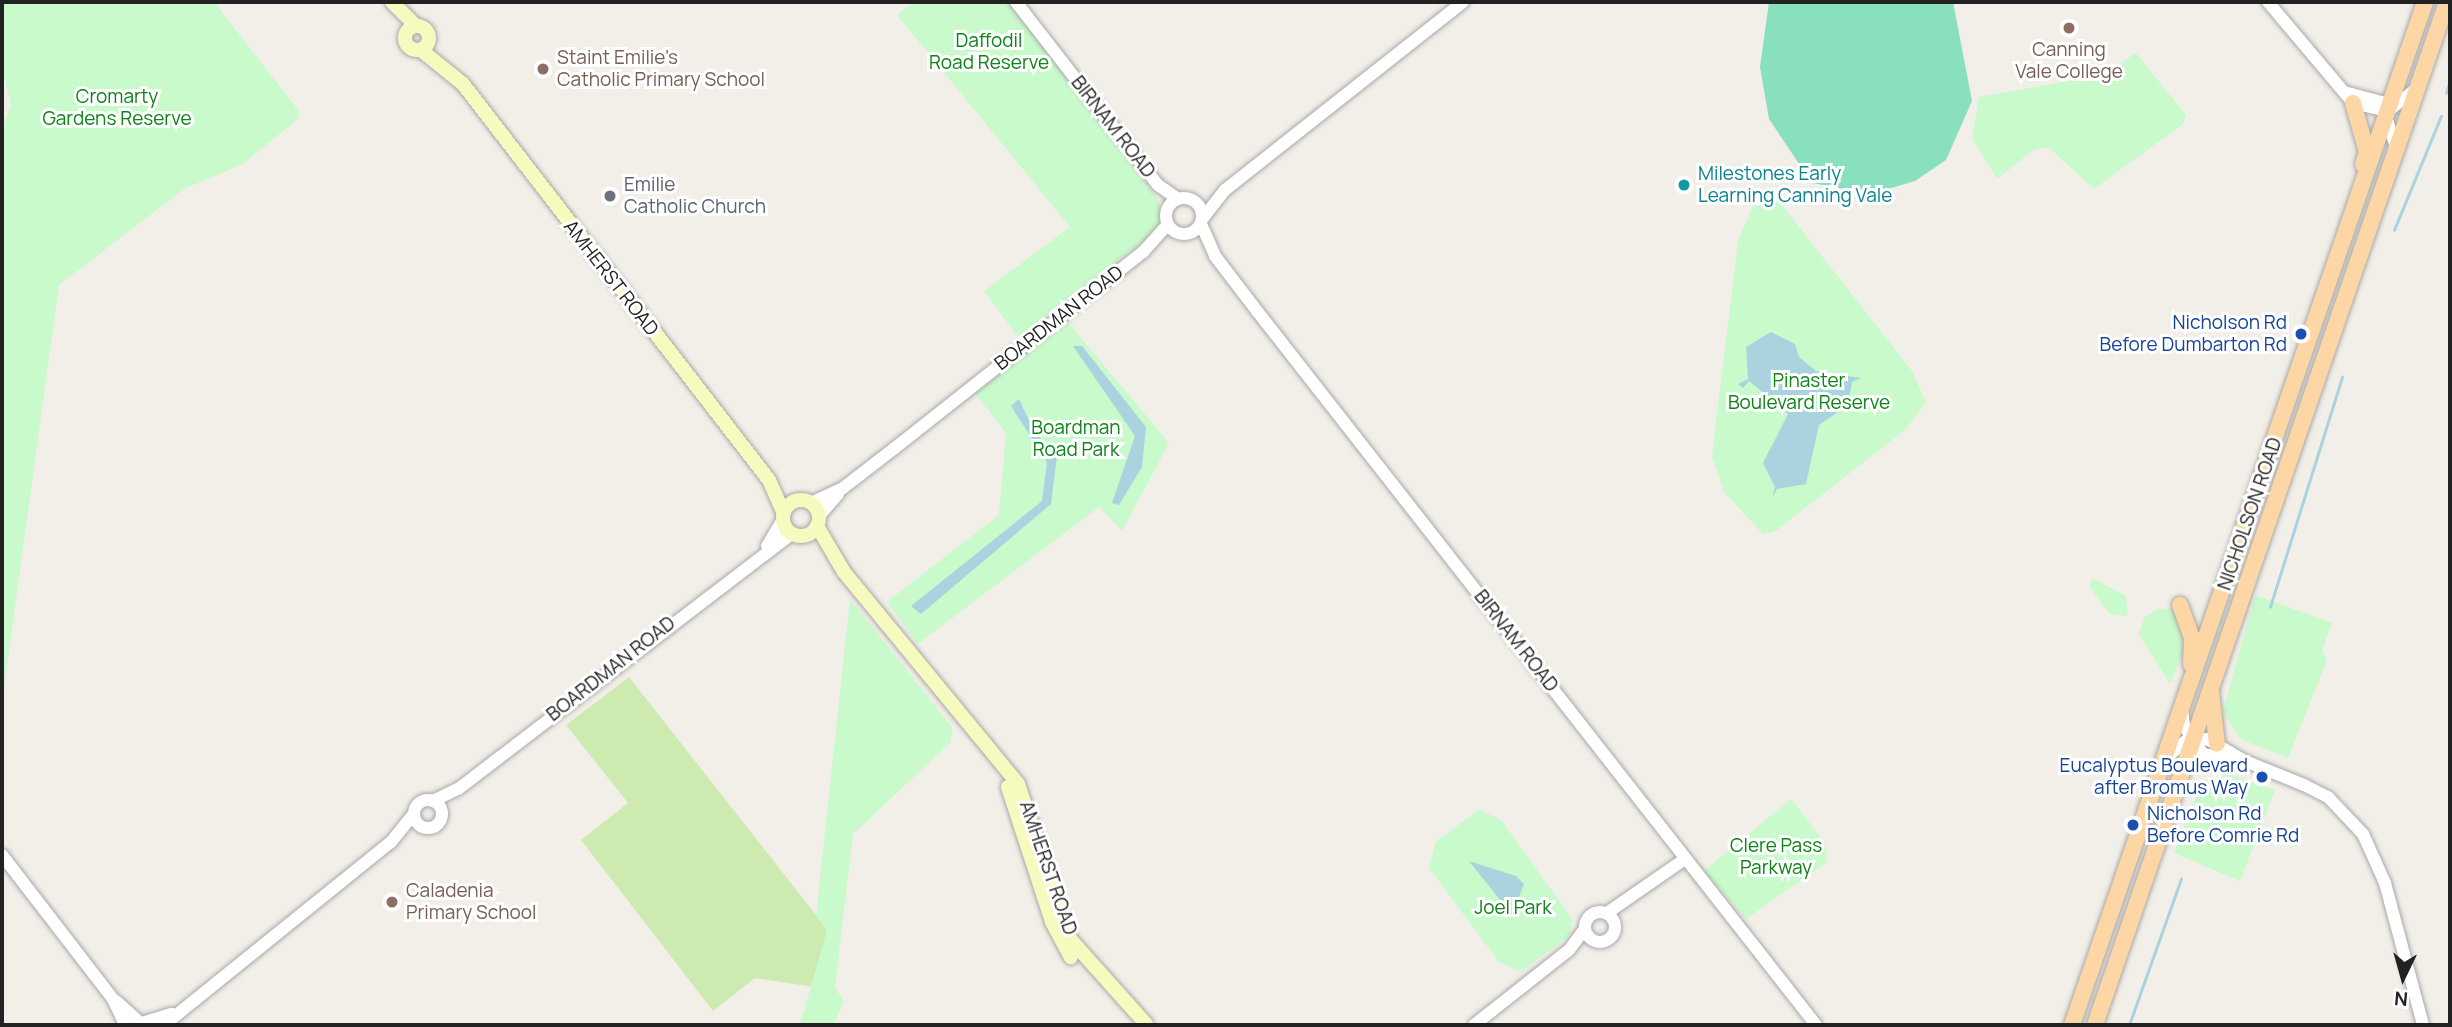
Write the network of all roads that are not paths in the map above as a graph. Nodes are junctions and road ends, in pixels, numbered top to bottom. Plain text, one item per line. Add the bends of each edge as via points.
1 (1016, 2) edge
2 (1463, 2) edge
3 (2268, 2) edge
4 (2425, 2) edge
5 (2447, 2) edge
6 (393, 3) edge
7 (410, 31) junction
8 (425, 46) junction
9 (2417, 86) junction
10 (2348, 98) junction
11 (2388, 111) junction
12 (2396, 148) junction
13 (1158, 185) junction
14 (1224, 190) junction
15 (1178, 199) junction
16 (1195, 201) junction
17 (1167, 218) junction
18 (1202, 221) junction
19 (1183, 234) junction
20 (1143, 252) junction
21 (1215, 256) junction
22 (2337, 256) junction
23 (769, 480) junction
24 (843, 488) junction
25 (804, 501) junction
26 (783, 516) junction
27 (818, 521) junction
28 (797, 535) junction
29 (765, 549) junction
30 (833, 558) junction
31 (2180, 605) dead end
32 (926, 675) junction
33 (2211, 686) junction
34 (2183, 704) junction
35 (2191, 740) junction
36 (2217, 744) junction
37 (2245, 761) junction
38 (2164, 762) junction
39 (437, 806) junction
40 (414, 814) junction
41 (425, 828) junction
42 (391, 842) junction
43 (2, 855) edge
44 (1685, 859) junction
45 (1611, 917) junction
46 (1585, 929) junction
47 (1596, 942) junction
48 (1569, 950) junction
49 (113, 999) junction
50 (172, 1014) junction
51 (142, 1024) edge
52 (125, 1025) edge
53 (164, 1025) edge
54 (1138, 1025) edge
55 (1147, 1025) edge
56 (1474, 1025) edge
57 (1816, 1025) edge
58 (2072, 1025) edge
59 (2095, 1025) edge
60 (2423, 1025) edge

1 - 13 street, BIRNAM ROAD
2 - 14 street, BOARDMAN ROAD
3 - 10 street
4 - 11 main road, NICHOLSON ROAD
5 - 9 main road, NICHOLSON ROAD
6 - 7 main road
7 - 8 main road via 426,31
7 - 8 main road via 410,48
8 - 23 main road, AMHERST ROAD
9 - 11 street
9 - 12 main road, NICHOLSON ROAD
10 - 11 street via 2381,102
10 - 22 main road via 2367,152 2339,227
11 - 12 street
11 - 22 main road, NICHOLSON ROAD
12 - 33 main road, NICHOLSON ROAD
13 - 15 street, BIRNAM ROAD
13 - 17 street, BIRNAM ROAD
14 - 16 street, BOARDMAN ROAD
14 - 18 street, BOARDMAN ROAD
15 - 16 street, BOARDMAN ROAD
15 - 17 street, BOARDMAN ROAD
16 - 18 street
17 - 19 street
17 - 20 street, BOARDMAN ROAD
18 - 19 street, BOARDMAN ROAD
18 - 21 street, BIRNAM ROAD
19 - 20 street, BOARDMAN ROAD
19 - 21 street, BIRNAM ROAD
20 - 24 street, BOARDMAN ROAD
21 - 44 street, BIRNAM ROAD
22 - 34 main road, NICHOLSON ROAD
23 - 25 main road, AMHERST ROAD
23 - 26 main road, AMHERST ROAD
24 - 25 street, BOARDMAN ROAD
24 - 27 street, BOARDMAN ROAD
25 - 26 main road, BOARDMAN ROAD
25 - 27 main road
26 - 28 main road
26 - 29 street, BOARDMAN ROAD
27 - 28 main road, BOARDMAN ROAD
27 - 30 main road, AMHERST ROAD
28 - 29 street, BOARDMAN ROAD
28 - 30 main road, AMHERST ROAD
29 - 39 street, BOARDMAN ROAD
30 - 32 main road, AMHERST ROAD
31 - 34 main road via 2192,638
32 - 54 main road, AMHERST ROAD via 1020,809 1058,938
32 - 55 main road, AMHERST ROAD via 1018,784 1070,939
33 - 35 main road, NICHOLSON ROAD
33 - 36 main road
34 - 35 street
34 - 38 main road, NICHOLSON ROAD
35 - 36 street
35 - 37 street via 2203,754
35 - 38 street
35 - 59 main road, NICHOLSON ROAD
36 - 37 street
37 - 60 street via 2329,798 2363,834 2385,883
38 - 58 main road, NICHOLSON ROAD
39 - 40 street, BOARDMAN ROAD via 419,804
39 - 41 street, BOARDMAN ROAD via 438,824
40 - 41 street
40 - 42 street, BOARDMAN ROAD
41 - 42 street, BOARDMAN ROAD
42 - 50 street, BOARDMAN ROAD
43 - 49 street
44 - 45 street
44 - 57 street, BIRNAM ROAD
45 - 46 street via 1591,914
45 - 47 street via 1611,938
46 - 47 street
46 - 48 street
47 - 48 street
48 - 56 street
49 - 51 street
49 - 52 street
50 - 51 street, BOARDMAN ROAD
50 - 53 street, BOARDMAN ROAD

